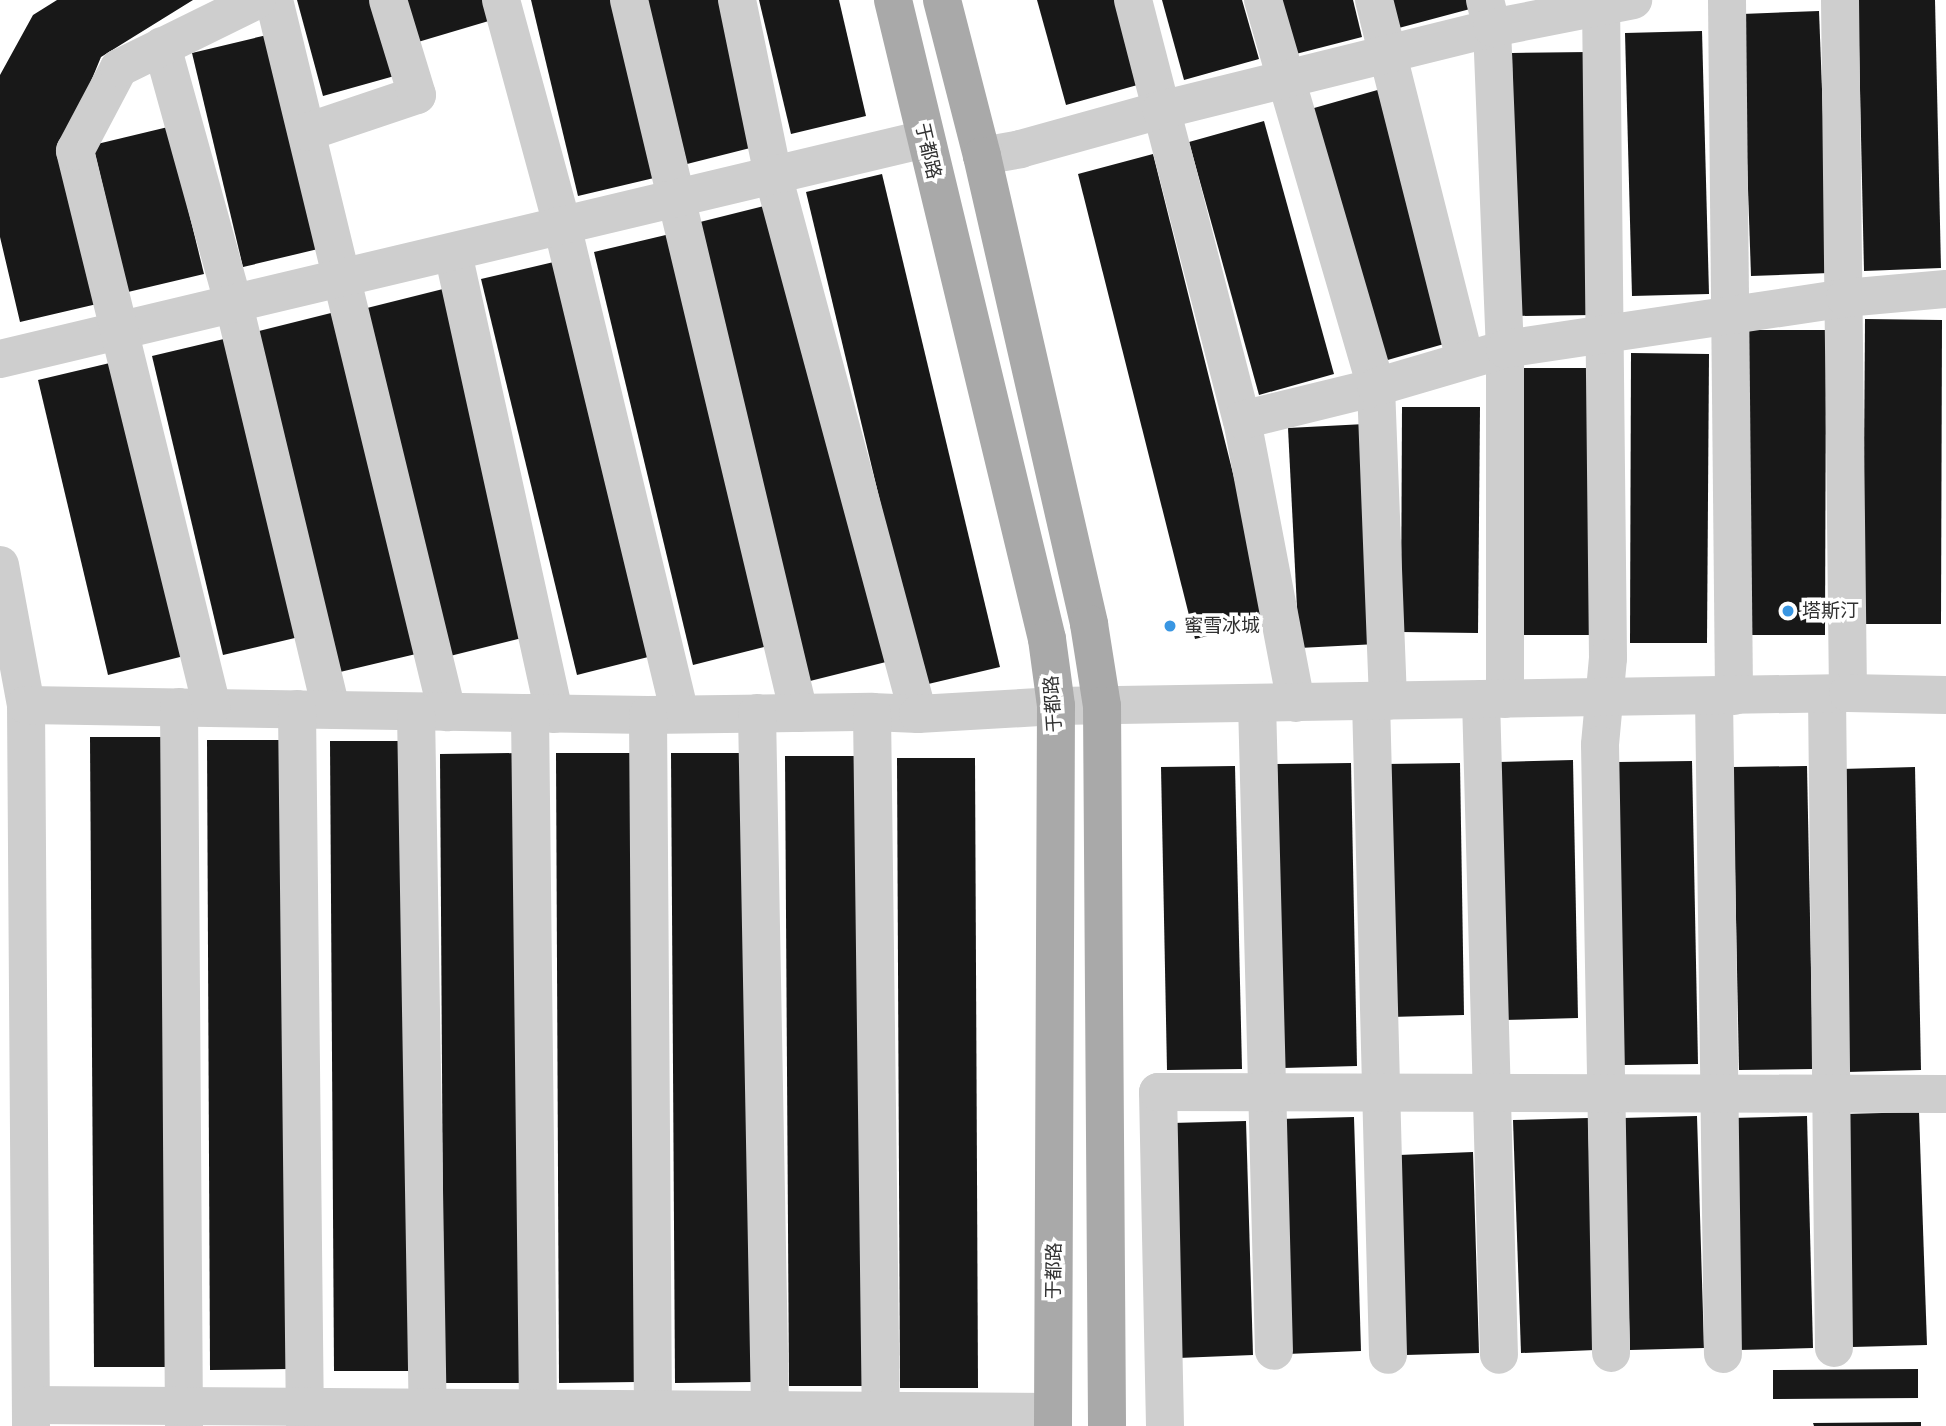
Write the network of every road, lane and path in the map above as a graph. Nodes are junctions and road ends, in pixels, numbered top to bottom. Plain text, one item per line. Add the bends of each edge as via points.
1 (257, 0) edge
2 (274, 0) edge
3 (388, 0) edge
4 (501, 0) edge
5 (629, 0) edge
6 (737, 0) edge
7 (893, 0) edge
8 (942, 0) edge
9 (1133, 0) edge
10 (1262, 0) edge
11 (1374, 0) edge
12 (1727, 0) edge
13 (1840, 0) edge
14 (1612, 2) edge
15 (1489, 14) edge
16 (162, 46) junction
17 (1388, 56) junction
18 (1286, 80) junction
19 (1161, 110) junction
20 (307, 132) junction
21 (925, 139) junction
22 (982, 156) junction
23 (773, 175) junction
24 (676, 199) junction
25 (562, 225) junction
26 (453, 254) junction
27 (344, 279) junction
28 (1946, 289) edge
29 (1844, 298) junction
30 (234, 305) junction
31 (1729, 316) junction
32 (120, 331) junction
33 (1605, 335) junction
34 (1505, 349) junction
35 (0, 359) edge
36 (1465, 360) junction
37 (1376, 387) junction
38 (1242, 420) junction
39 (0, 565) edge
40 (1837, 694) junction
41 (1946, 695) edge
42 (1724, 696) junction
43 (1602, 698) junction
44 (1493, 699) junction
45 (1379, 701) junction
46 (1257, 703) junction
47 (1296, 703) junction
48 (26, 705) junction
49 (1056, 706) junction
50 (1102, 706) junction
51 (195, 707) junction
52 (314, 710) junction
53 (431, 712) junction
54 (873, 712) junction
55 (542, 713) junction
56 (757, 713) junction
57 (799, 713) junction
58 (918, 714) junction
59 (664, 715) junction
60 (15, 1012) edge
61 (1267, 1093) junction
62 (1380, 1093) junction
63 (1491, 1093) junction
64 (1606, 1093) junction
65 (1719, 1093) junction
66 (1830, 1094) junction
67 (1946, 1094) edge
68 (1833, 1348) dead end
69 (1275, 1351) dead end
70 (1611, 1353) dead end
71 (1723, 1354) dead end
72 (1388, 1355) dead end
73 (1499, 1355) dead end
74 (538, 1408) junction
75 (653, 1409) junction
76 (770, 1410) junction
77 (31, 1416) edge
78 (184, 1416) edge
79 (305, 1417) edge
80 (427, 1417) edge
81 (881, 1418) edge
82 (1053, 1419) edge
83 (1107, 1426) edge
84 (1165, 1426) edge

1 - 16 street
2 - 20 street
3 - 20 street via 417,95
4 - 25 street
5 - 24 street
6 - 23 street
7 - 21 main road, 于都路
8 - 22 main road
9 - 19 street
10 - 18 street
11 - 17 street
12 - 31 street
13 - 29 street
14 - 15 street
14 - 33 street
15 - 17 street
15 - 34 street
16 - 30 street
16 - 32 street via 118,68 75,151
17 - 18 street
17 - 36 street
18 - 19 street
18 - 37 street
19 - 22 street
19 - 38 street
20 - 27 street
21 - 23 street
21 - 49 main road, 于都路 via 1047,639
22 - 50 main road via 1089,624
23 - 24 street
23 - 58 street
24 - 25 street
24 - 57 street
25 - 26 street
25 - 59 street
26 - 27 street
26 - 55 street
27 - 30 street
27 - 53 street
28 - 29 street
29 - 31 street
29 - 40 street
30 - 32 street
30 - 52 street
31 - 33 street
31 - 42 street
32 - 35 street
32 - 51 street
33 - 34 street
33 - 43 street via 1608,658
34 - 36 street
34 - 44 street
36 - 37 street
37 - 38 street
37 - 45 street
38 - 47 street
39 - 48 street
40 - 41 street
40 - 42 street
40 - 66 street
42 - 43 street
42 - 65 street
43 - 44 street
43 - 64 street
44 - 45 street
44 - 63 street
45 - 47 street
45 - 62 street
46 - 47 street
46 - 50 street
46 - 61 street
48 - 51 street
48 - 60 street
49 - 50 street
49 - 58 street
49 - 82 main road, 于都路
50 - 83 main road
51 - 52 street
51 - 78 street
52 - 53 street
52 - 79 street
53 - 55 street
53 - 80 street
54 - 57 street
54 - 58 street
54 - 81 street
55 - 59 street
55 - 74 street
56 - 57 street
56 - 59 street
56 - 76 street
59 - 75 street
60 - 77 street
61 - 62 street
61 - 69 street
61 - 84 street via 1158,1092
62 - 63 street
62 - 72 street
63 - 64 street
63 - 73 street
64 - 65 street
64 - 70 street
65 - 66 street
65 - 71 street
66 - 67 street
66 - 68 street
74 - 75 street
74 - 80 street
75 - 76 street
76 - 81 street
77 - 78 street
78 - 79 street
79 - 80 street
81 - 82 street

